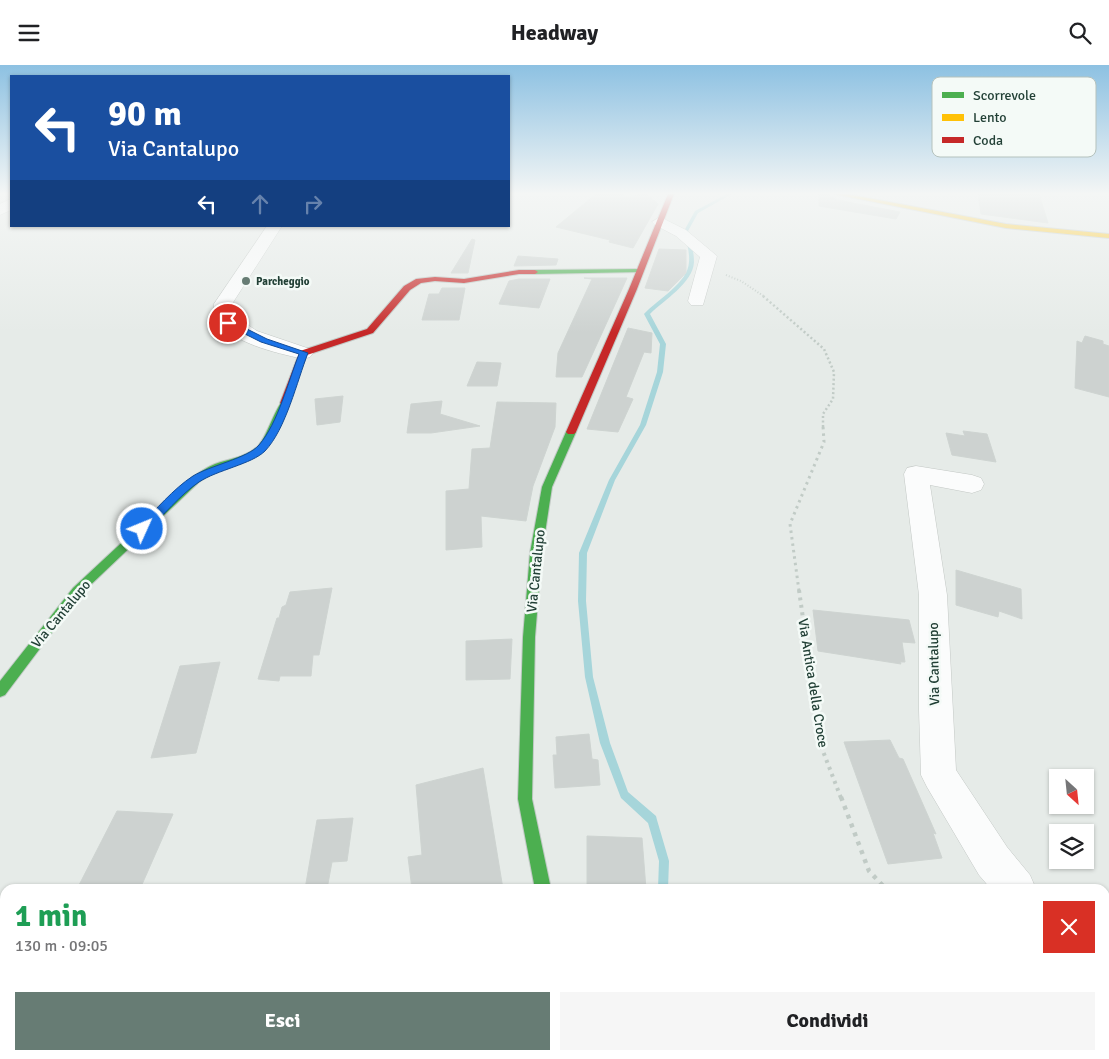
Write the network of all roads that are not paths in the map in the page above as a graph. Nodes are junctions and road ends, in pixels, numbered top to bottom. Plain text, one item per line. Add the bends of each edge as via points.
1 (265, 240) edge
2 (652, 240) edge
3 (691, 240) edge
4 (640, 271) junction
5 (697, 301) dead end
6 (304, 353) junction
7 (972, 484) dead end
8 (0, 691) edge
9 (542, 884) edge
10 (1012, 884) edge

1 - 6 street via 223,303 223,317 264,341
2 - 4 street, Via Cantalupo
3 - 5 street via 709,256
4 - 6 street via 518,272 464,281 418,281 407,288 370,331
4 - 9 street, Via Cantalupo via 547,487 536,553 529,637 525,799
6 - 8 street, Via Cantalupo via 275,427 261,449 195,480 77,591
7 - 10 street, Via Cantalupo via 916,474 933,595 939,775 993,861

